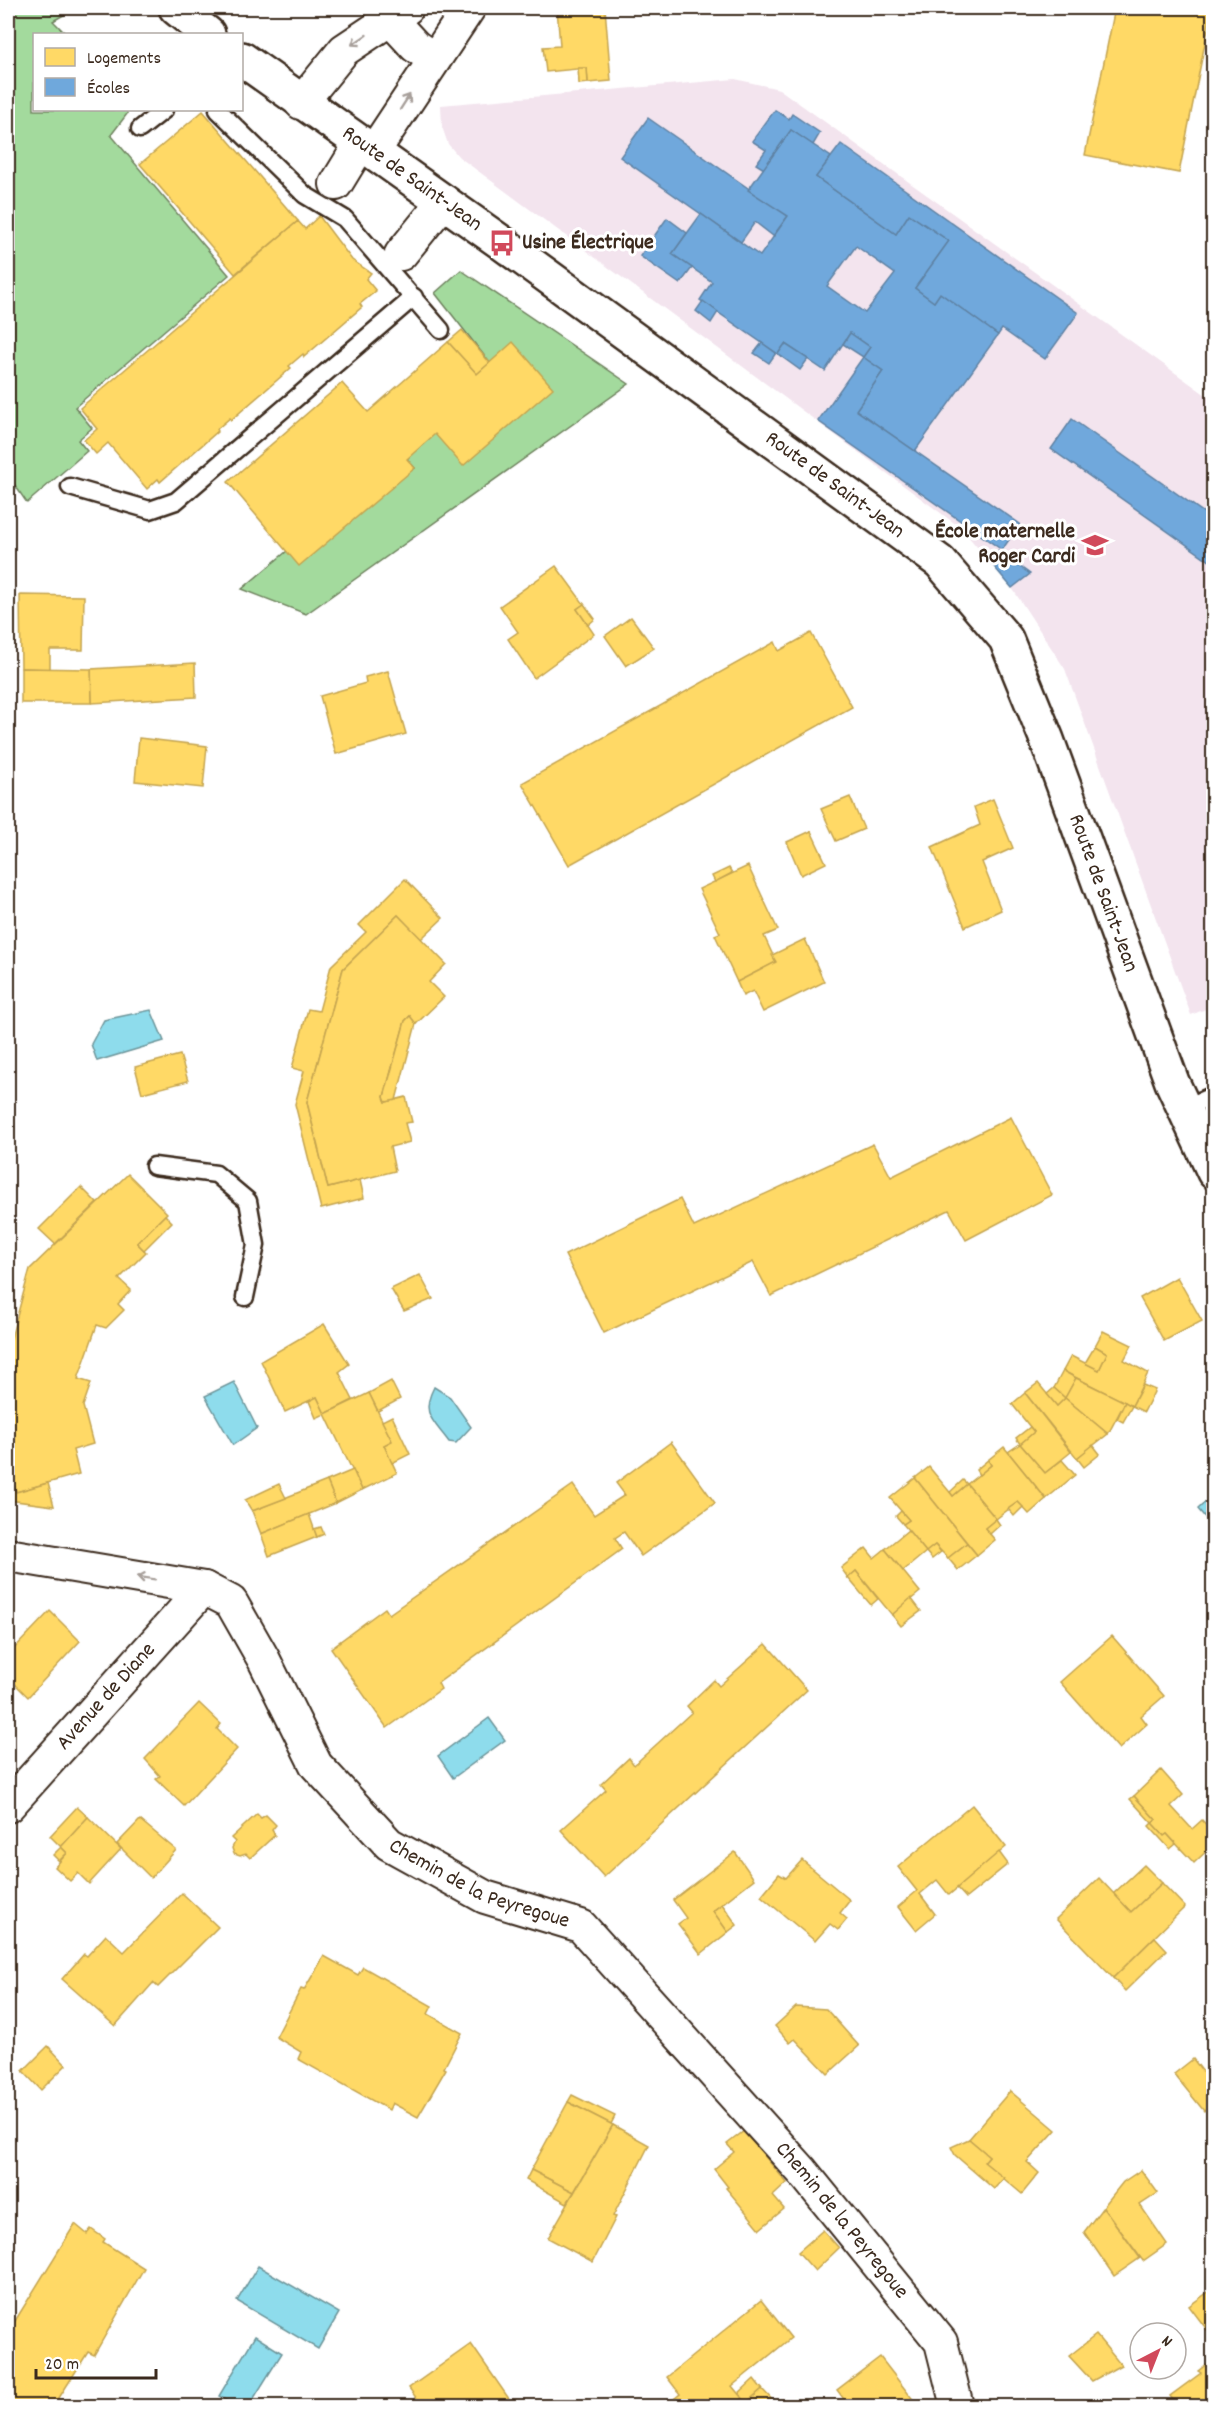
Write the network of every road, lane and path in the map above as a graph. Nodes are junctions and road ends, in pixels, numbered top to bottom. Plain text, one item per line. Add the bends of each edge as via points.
1 (176, 8) edge
2 (469, 8) edge
3 (397, 12) edge
4 (207, 33) edge
5 (434, 58) junction
6 (243, 60) edge
7 (301, 103) junction
8 (163, 111) edge
9 (219, 111) edge
10 (140, 129) dead end
11 (367, 147) junction
12 (329, 195) junction
13 (444, 201) junction
14 (394, 260) junction
15 (414, 297) junction
16 (441, 330) dead end
17 (70, 486) dead end
18 (1214, 1095) edge
19 (1184, 1108) junction
20 (154, 1166) dead end
21 (1214, 1172) edge
22 (245, 1296) dead end
23 (8, 1555) edge
24 (204, 1588) junction
25 (8, 1806) edge
26 (957, 2406) edge

1 - 4 street
2 - 5 street
3 - 5 street via 415,46
3 -> 7 street via 344,50
11 -> 5 street
6 - 7 street, Route de Saint-Jean
7 - 11 street, Route de Saint-Jean
8 - 10 lane
9 - 12 lane via 305,195
11 - 12 street
11 - 13 street, Route de Saint-Jean
12 - 14 lane via 345,219
13 - 14 street
13 - 19 street, Route de Saint-Jean via 940,562 1006,639
14 - 15 lane
15 - 16 lane
15 - 17 lane via 176,501 150,510
18 - 19 lane
19 - 21 street, Route de Saint-Jean
20 - 22 lane via 216,1174 248,1201 256,1245
24 -> 23 street, Chemin de la Peyregoue
24 - 25 street, Avenue de Diane
24 - 26 street, Chemin de la Peyregoue via 231,1602 316,1766 389,1844 485,1897 581,1926 802,2170 940,2342

